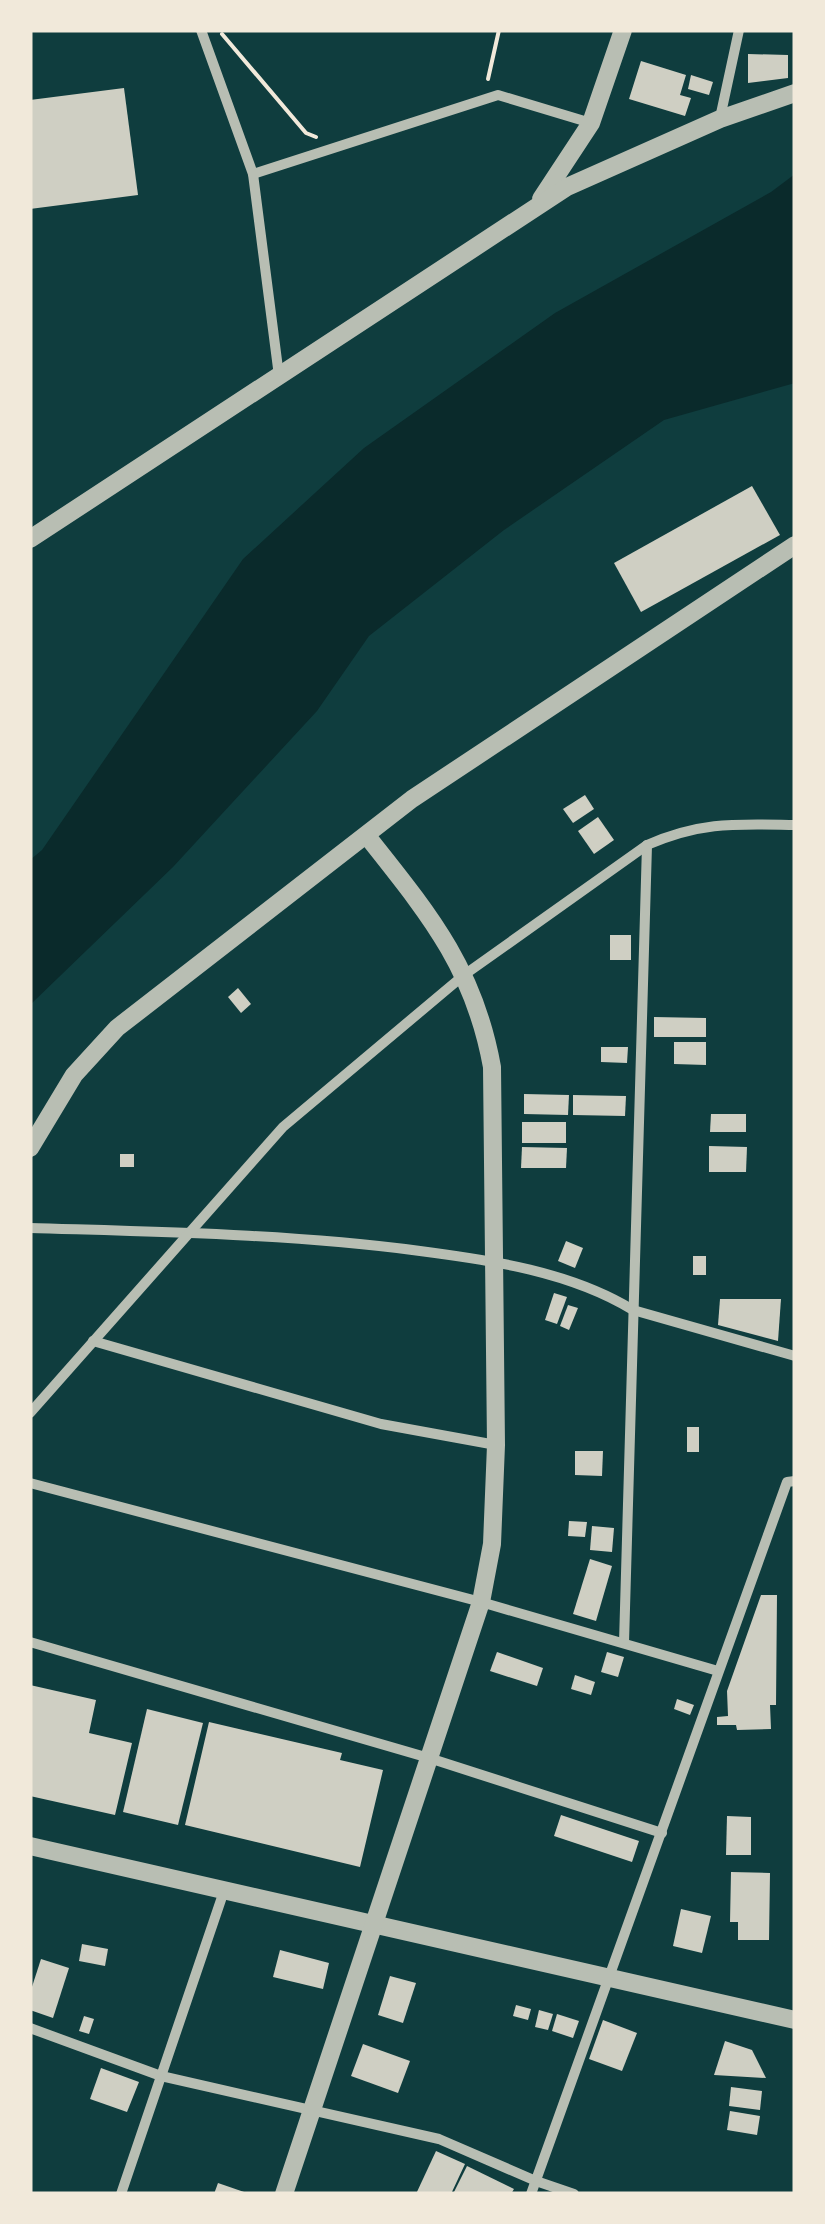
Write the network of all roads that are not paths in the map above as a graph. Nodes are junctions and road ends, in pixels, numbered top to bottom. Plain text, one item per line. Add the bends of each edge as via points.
1 (201, 30) edge
2 (623, 30) edge
3 (739, 30) edge
4 (795, 93) edge
5 (720, 119) junction
6 (592, 123) junction
7 (254, 174) junction
8 (535, 206) junction
9 (279, 376) junction
10 (30, 539) edge
11 (795, 545) edge
12 (795, 825) edge
13 (366, 836) junction
14 (648, 845) junction
15 (464, 975) junction
16 (30, 1148) edge
17 (30, 1228) edge
18 (188, 1234) junction
19 (494, 1260) junction
20 (632, 1310) junction
21 (93, 1342) junction
22 (795, 1356) edge
23 (30, 1413) edge
24 (496, 1445) junction
25 (795, 1481) edge
26 (30, 1483) edge
27 (481, 1602) junction
28 (30, 1642) edge
29 (624, 1643) junction
30 (718, 1671) junction
31 (428, 1758) junction
32 (662, 1833) junction
33 (30, 1846) edge
34 (224, 1892) junction
35 (373, 1924) junction
36 (608, 1976) junction
37 (795, 2020) edge
38 (30, 2028) edge
39 (161, 2076) junction
40 (312, 2111) junction
41 (536, 2181) junction
42 (122, 2194) edge
43 (284, 2194) edge
44 (531, 2194) edge
45 (574, 2194) edge

1 - 7 street
2 - 6 street
3 - 5 street
4 - 5 street
5 - 8 street
6 - 7 street via 498,95
6 - 8 street
7 - 9 street
8 - 9 street
9 - 10 street
11 - 13 street
12 - 14 street via 717,824
13 - 15 street via 435,922
13 - 16 street via 117,1028 74,1075
14 - 15 street
14 - 20 street
15 - 18 street via 283,1127
15 - 19 street via 492,1068
17 - 18 street
18 - 19 street via 338,1240
18 - 21 street
19 - 20 street
19 - 24 street
20 - 22 street
20 - 29 street
21 - 23 street
21 - 24 street via 381,1424
24 - 27 street via 492,1544
25 - 30 street via 787,1482
26 - 27 street
27 - 29 street
27 - 31 street
28 - 31 street
29 - 30 street
30 - 32 street
31 - 32 street
31 - 35 street
32 - 36 street
33 - 34 street
34 - 35 street
34 - 39 street
35 - 36 street
35 - 40 street
36 - 37 street
36 - 41 street
38 - 39 street
39 - 40 street
39 - 42 street
40 - 41 street via 439,2139
40 - 43 street
41 - 44 street
41 - 45 street

